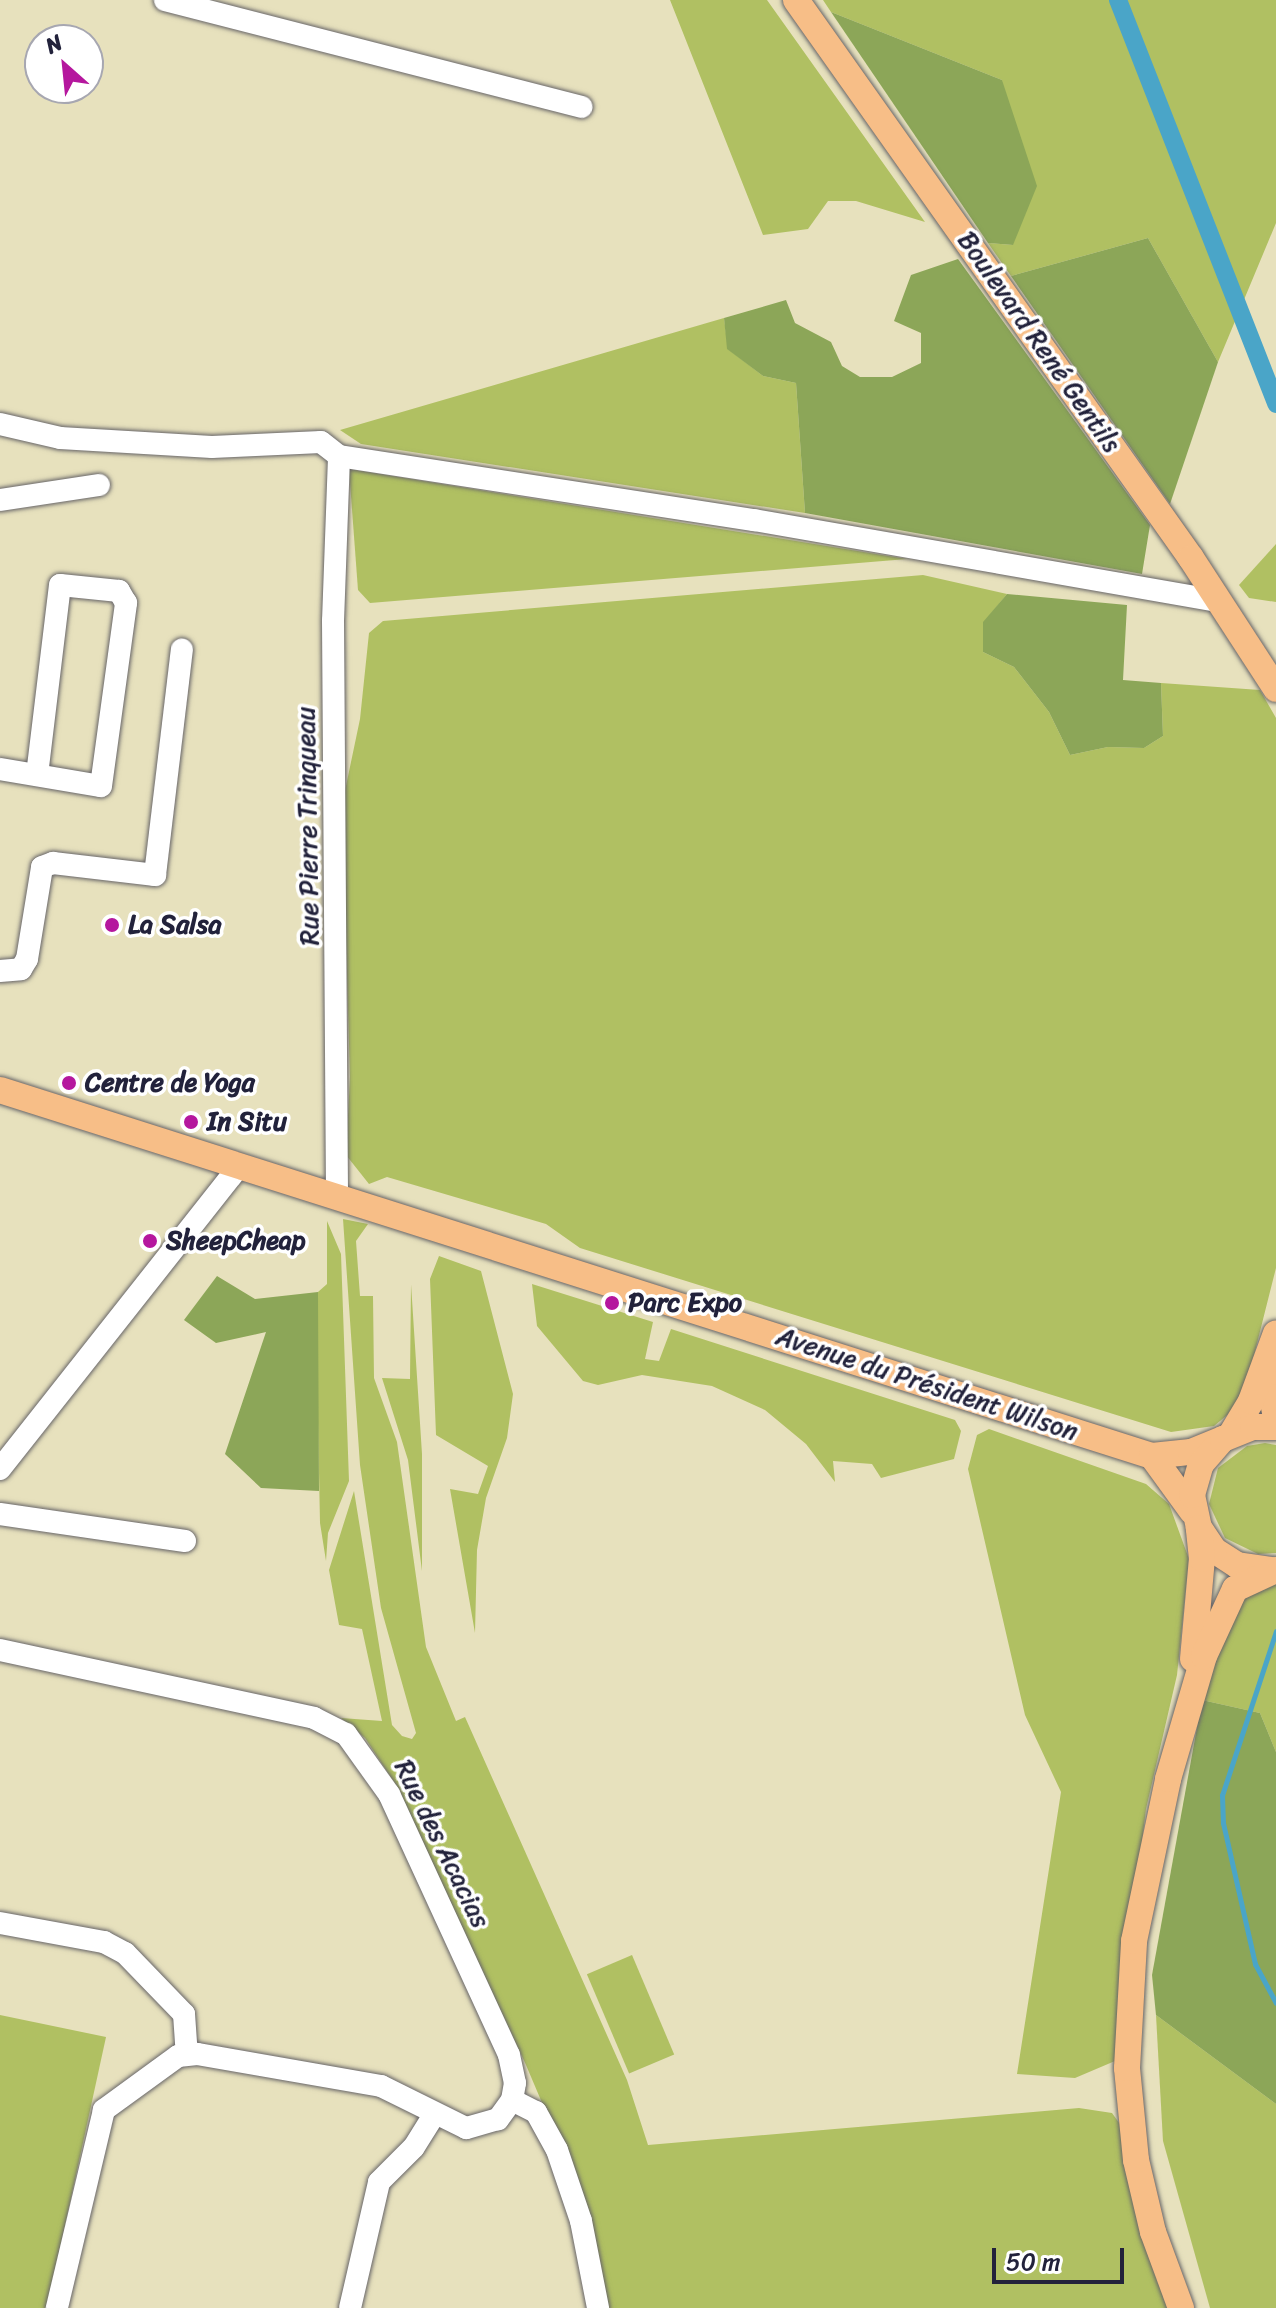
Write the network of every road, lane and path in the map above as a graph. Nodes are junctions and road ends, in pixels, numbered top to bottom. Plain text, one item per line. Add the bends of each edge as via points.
1 (165, 0) edge
2 (796, 0) edge
3 (581, 107) dead end
4 (0, 424) edge
5 (339, 456) junction
6 (99, 485) dead end
7 (0, 500) edge
8 (1220, 601) junction
9 (182, 650) dead end
10 (1276, 689) edge
11 (0, 769) edge
12 (37, 775) junction
13 (0, 971) edge
14 (0, 1090) edge
15 (240, 1165) junction
16 (337, 1194) junction
17 (1276, 1333) edge
18 (1276, 1358) edge
19 (1276, 1418) edge
20 (1276, 1427) edge
21 (1228, 1436) junction
22 (1152, 1456) junction
23 (0, 1469) edge
24 (0, 1514) edge
25 (1196, 1521) junction
26 (185, 1541) dead end
27 (1276, 1570) edge
28 (0, 1650) edge
29 (1185, 1710) junction
30 (0, 1923) edge
31 (187, 2053) junction
32 (512, 2100) junction
33 (435, 2114) junction
34 (57, 2308) edge
35 (350, 2308) edge
36 (598, 2308) edge
37 (1181, 2308) edge

1 - 3 street
2 - 8 main road, Boulevard René Gentils
4 - 5 street via 60,438 212,447 321,442
5 - 8 street via 754,520
5 - 16 street, Rue Pierre Trinqueau via 333,621
6 - 7 street
8 - 10 main road, Boulevard René Gentils
9 - 13 street via 155,875 53,863 42,867 27,959 21,969
11 - 12 street
12 - 12 street via 101,786 126,603 119,591 60,585
14 - 15 main road, Avenue du Président Wilson
15 - 16 main road, Avenue du Président Wilson
15 - 23 street
16 - 22 main road, Avenue du Président Wilson
17 - 21 main road via 1251,1401
18 - 19 main road
20 - 21 main road, Avenue du Président Wilson
21 - 22 main road, Avenue du Président Wilson via 1191,1452
21 - 25 main road via 1201,1464 1193,1484
22 - 25 main road
24 - 26 street
25 - 27 main road via 1225,1559 1251,1569
25 - 29 main road via 1200,1591
27 - 29 main road via 1250,1579 1228,1598
28 - 32 street, Rue des Acacias via 314,1718 346,1734 389,1794 469,1964 512,2063
29 - 37 main road via 1134,1941 1127,2068 1136,2160 1153,2232
30 - 31 street via 120,1949 184,2014
31 - 33 street via 381,2086
31 - 34 street via 104,2110
32 - 33 street via 498,2119 478,2128 457,2126
32 - 36 street via 536,2112 557,2150 581,2221
33 - 35 street via 414,2147 379,2182

